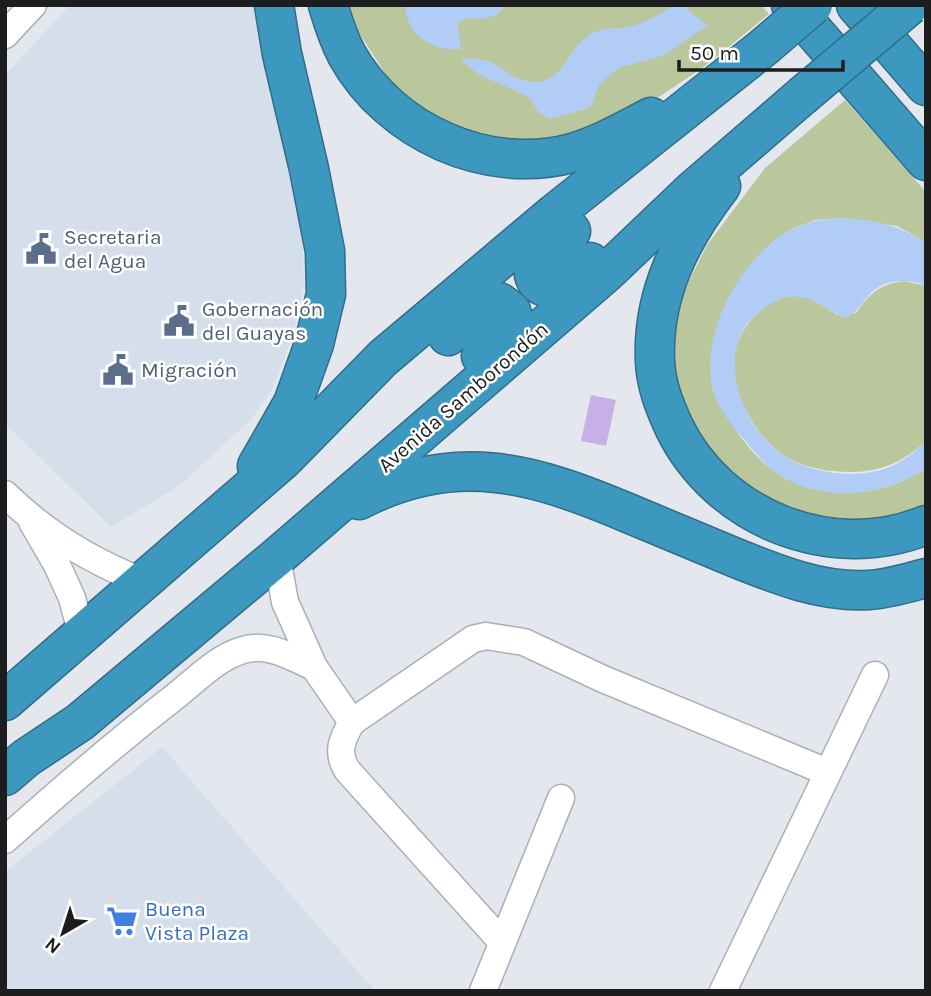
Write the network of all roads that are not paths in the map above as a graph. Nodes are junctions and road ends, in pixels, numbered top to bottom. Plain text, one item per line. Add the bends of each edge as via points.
1 (33, 5) edge
2 (274, 5) edge
3 (328, 5) edge
4 (791, 5) edge
5 (813, 5) edge
6 (856, 5) edge
7 (910, 5) edge
8 (920, 5) edge
9 (926, 12) edge
10 (5, 35) edge
11 (724, 79) junction
12 (926, 86) edge
13 (683, 113) junction
14 (765, 130) junction
15 (926, 161) edge
16 (692, 191) junction
17 (284, 459) junction
18 (361, 485) junction
19 (5, 494) edge
20 (240, 497) junction
21 (31, 519) junction
22 (926, 524) edge
23 (287, 548) junction
24 (926, 578) edge
25 (142, 581) junction
26 (82, 635) junction
27 (314, 667) junction
28 (875, 675) dead end
29 (5, 701) edge
30 (352, 722) junction
31 (827, 772) junction
32 (5, 776) edge
33 (561, 798) dead end
34 (7, 839) edge
35 (502, 942) junction
36 (483, 991) edge
37 (723, 991) edge

1 - 10 street
2 - 20 highway via 325,251 326,294 293,403
3 - 11 highway via 347,55 381,99 429,135 477,153 528,158 573,152
4 - 15 highway
5 - 11 highway, bridge
6 - 12 highway
7 - 14 highway, Avenida Samborondón, bridge
8 - 9 highway
11 - 13 highway
13 - 16 highway via 621,188 534,265 538,283 554,289 561,285
13 - 17 highway via 555,213 383,358
14 - 16 highway, Avenida Samborondón
14 - 22 highway via 698,215 670,268 656,331 658,387 665,408 694,461 719,487 747,509 779,524 811,535 847,539 911,531
16 - 18 highway, Avenida Samborondón via 597,281
17 - 18 highway via 396,379 486,305 499,302 505,306 513,318 509,331 421,409
17 - 20 highway
18 - 23 highway, Avenida Samborondón
19 - 21 street
20 - 25 highway
21 - 25 street via 104,567
21 - 26 street via 72,598
23 - 24 highway via 354,503 401,482 433,474 495,471 555,484 797,581 869,590
23 - 27 street via 285,602
23 - 32 highway, Avenida Samborondón via 80,722
25 - 26 highway
26 - 29 highway
27 - 30 street
27 - 34 street via 272,649 244,649 223,659
28 - 31 street
30 - 31 street via 473,639 500,637 524,642
30 - 35 street via 339,753 347,771
31 - 37 street
33 - 35 street
35 - 36 street

